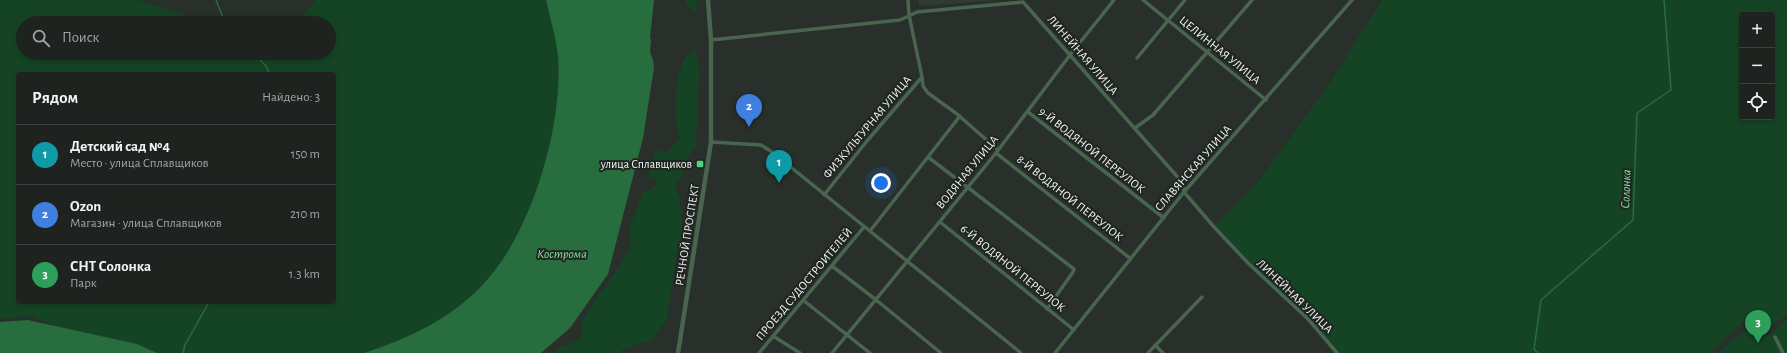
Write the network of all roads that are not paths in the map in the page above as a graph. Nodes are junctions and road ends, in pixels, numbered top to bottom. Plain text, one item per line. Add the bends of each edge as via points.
1 (708, 0) edge
2 (908, 0) edge
3 (1114, 0) edge
4 (1143, 0) edge
5 (1185, 0) edge
6 (1252, 0) edge
7 (1352, 0) edge
8 (909, 15) junction
9 (1168, 20) junction
10 (711, 40) junction
11 (1208, 52) junction
12 (1070, 55) junction
13 (1136, 58) dead end
14 (922, 77) junction
15 (1266, 100) junction
16 (1028, 112) junction
17 (960, 116) junction
18 (1135, 128) junction
19 (711, 142) junction
20 (997, 151) junction
21 (928, 157) junction
22 (968, 188) junction
23 (1184, 192) junction
24 (824, 195) junction
25 (1164, 218) junction
26 (940, 222) junction
27 (864, 227) junction
28 (870, 231) junction
29 (1131, 259) junction
30 (908, 262) junction
31 (832, 266) junction
32 (1202, 297) dead end
33 (875, 299) junction
34 (803, 300) junction
35 (1047, 309) junction
36 (1074, 330) junction
37 (847, 334) junction
38 (773, 336) junction
39 (1774, 337) dead end
40 (1155, 345) junction
41 (678, 353) edge
42 (759, 353) edge
43 (800, 353) edge
44 (832, 353) edge
45 (870, 353) edge
46 (941, 353) edge
47 (1021, 353) edge
48 (1055, 353) edge
49 (1148, 353) edge
50 (1163, 353) edge
51 (1337, 353) edge
52 (1783, 353) edge

1 - 10 street, РЕЧНОЙ ПРОСПЕКТ
2 - 8 street, ФИЗКУЛЬТУРНАЯ УЛИЦА
3 - 12 street, ВОДЯНАЯ УЛИЦА
4 - 9 street, ЦЕЛИННАЯ УЛИЦА
5 - 9 street
6 - 11 street
7 - 15 street, СЛАВЯНСКАЯ УЛИЦА
8 - 10 street, ЛИНЕЙНАЯ УЛИЦА via 900,20
8 - 12 street, ЛИНЕЙНАЯ УЛИЦА via 916,12 1023,2
8 - 14 street, ФИЗКУЛЬТУРНАЯ УЛИЦА
9 - 11 street, ЦЕЛИННАЯ УЛИЦА
9 - 13 street
10 - 19 street, РЕЧНОЙ ПРОСПЕКТ
11 - 15 street, ЦЕЛИННАЯ УЛИЦА
11 - 18 street via 1153,115
12 - 16 street, ВОДЯНАЯ УЛИЦА
12 - 18 street, ЛИНЕЙНАЯ УЛИЦА
14 - 17 street, 8-Й ВОДЯНОЙ ПЕРЕУЛОК via 928,93
14 - 24 street, ФИЗКУЛЬТУРНАЯ УЛИЦА
15 - 23 street, СЛАВЯНСКАЯ УЛИЦА
16 - 20 street, ВОДЯНАЯ УЛИЦА
16 - 25 street, 9-Й ВОДЯНОЙ ПЕРЕУЛОК
17 - 20 street, 8-Й ВОДЯНОЙ ПЕРЕУЛОК
17 - 21 street, ПРОЕЗД СУДОСТРОИТЕЛЕЙ
18 - 23 street, ЛИНЕЙНАЯ УЛИЦА via 1182,182
19 - 24 street via 761,145
19 - 41 street, РЕЧНОЙ ПРОСПЕКТ
20 - 22 street, ВОДЯНАЯ УЛИЦА
20 - 29 street, 8-Й ВОДЯНОЙ ПЕРЕУЛОК
21 - 22 street
21 - 28 street, ПРОЕЗД СУДОСТРОИТЕЛЕЙ
22 - 26 street, ВОДЯНАЯ УЛИЦА
22 - 35 street via 1074,269
23 - 25 street, СЛАВЯНСКАЯ УЛИЦА
23 - 51 street, ЛИНЕЙНАЯ УЛИЦА via 1248,263 1308,319
24 - 27 street
25 - 29 street, СЛАВЯНСКАЯ УЛИЦА
26 - 30 street, ВОДЯНАЯ УЛИЦА
26 - 35 street, 6-Й ВОДЯНОЙ ПЕРЕУЛОК
27 - 28 street
27 - 31 street, ПРОЕЗД СУДОСТРОИТЕЛЕЙ
28 - 30 street
29 - 36 street, СЛАВЯНСКАЯ УЛИЦА
30 - 33 street, ВОДЯНАЯ УЛИЦА
30 - 47 street
31 - 33 street
31 - 34 street, ПРОЕЗД СУДОСТРОИТЕЛЕЙ
32 - 40 street
33 - 37 street, ВОДЯНАЯ УЛИЦА
33 - 46 street
34 - 37 street
34 - 38 street, ПРОЕЗД СУДОСТРОИТЕЛЕЙ
35 - 36 street, 6-Й ВОДЯНОЙ ПЕРЕУЛОК
36 - 48 street, СЛАВЯНСКАЯ УЛИЦА
37 - 44 street, ВОДЯНАЯ УЛИЦА
37 - 45 street
38 - 42 street, ПРОЕЗД СУДОСТРОИТЕЛЕЙ
38 - 43 street
39 - 52 street
40 - 49 street
40 - 50 street

